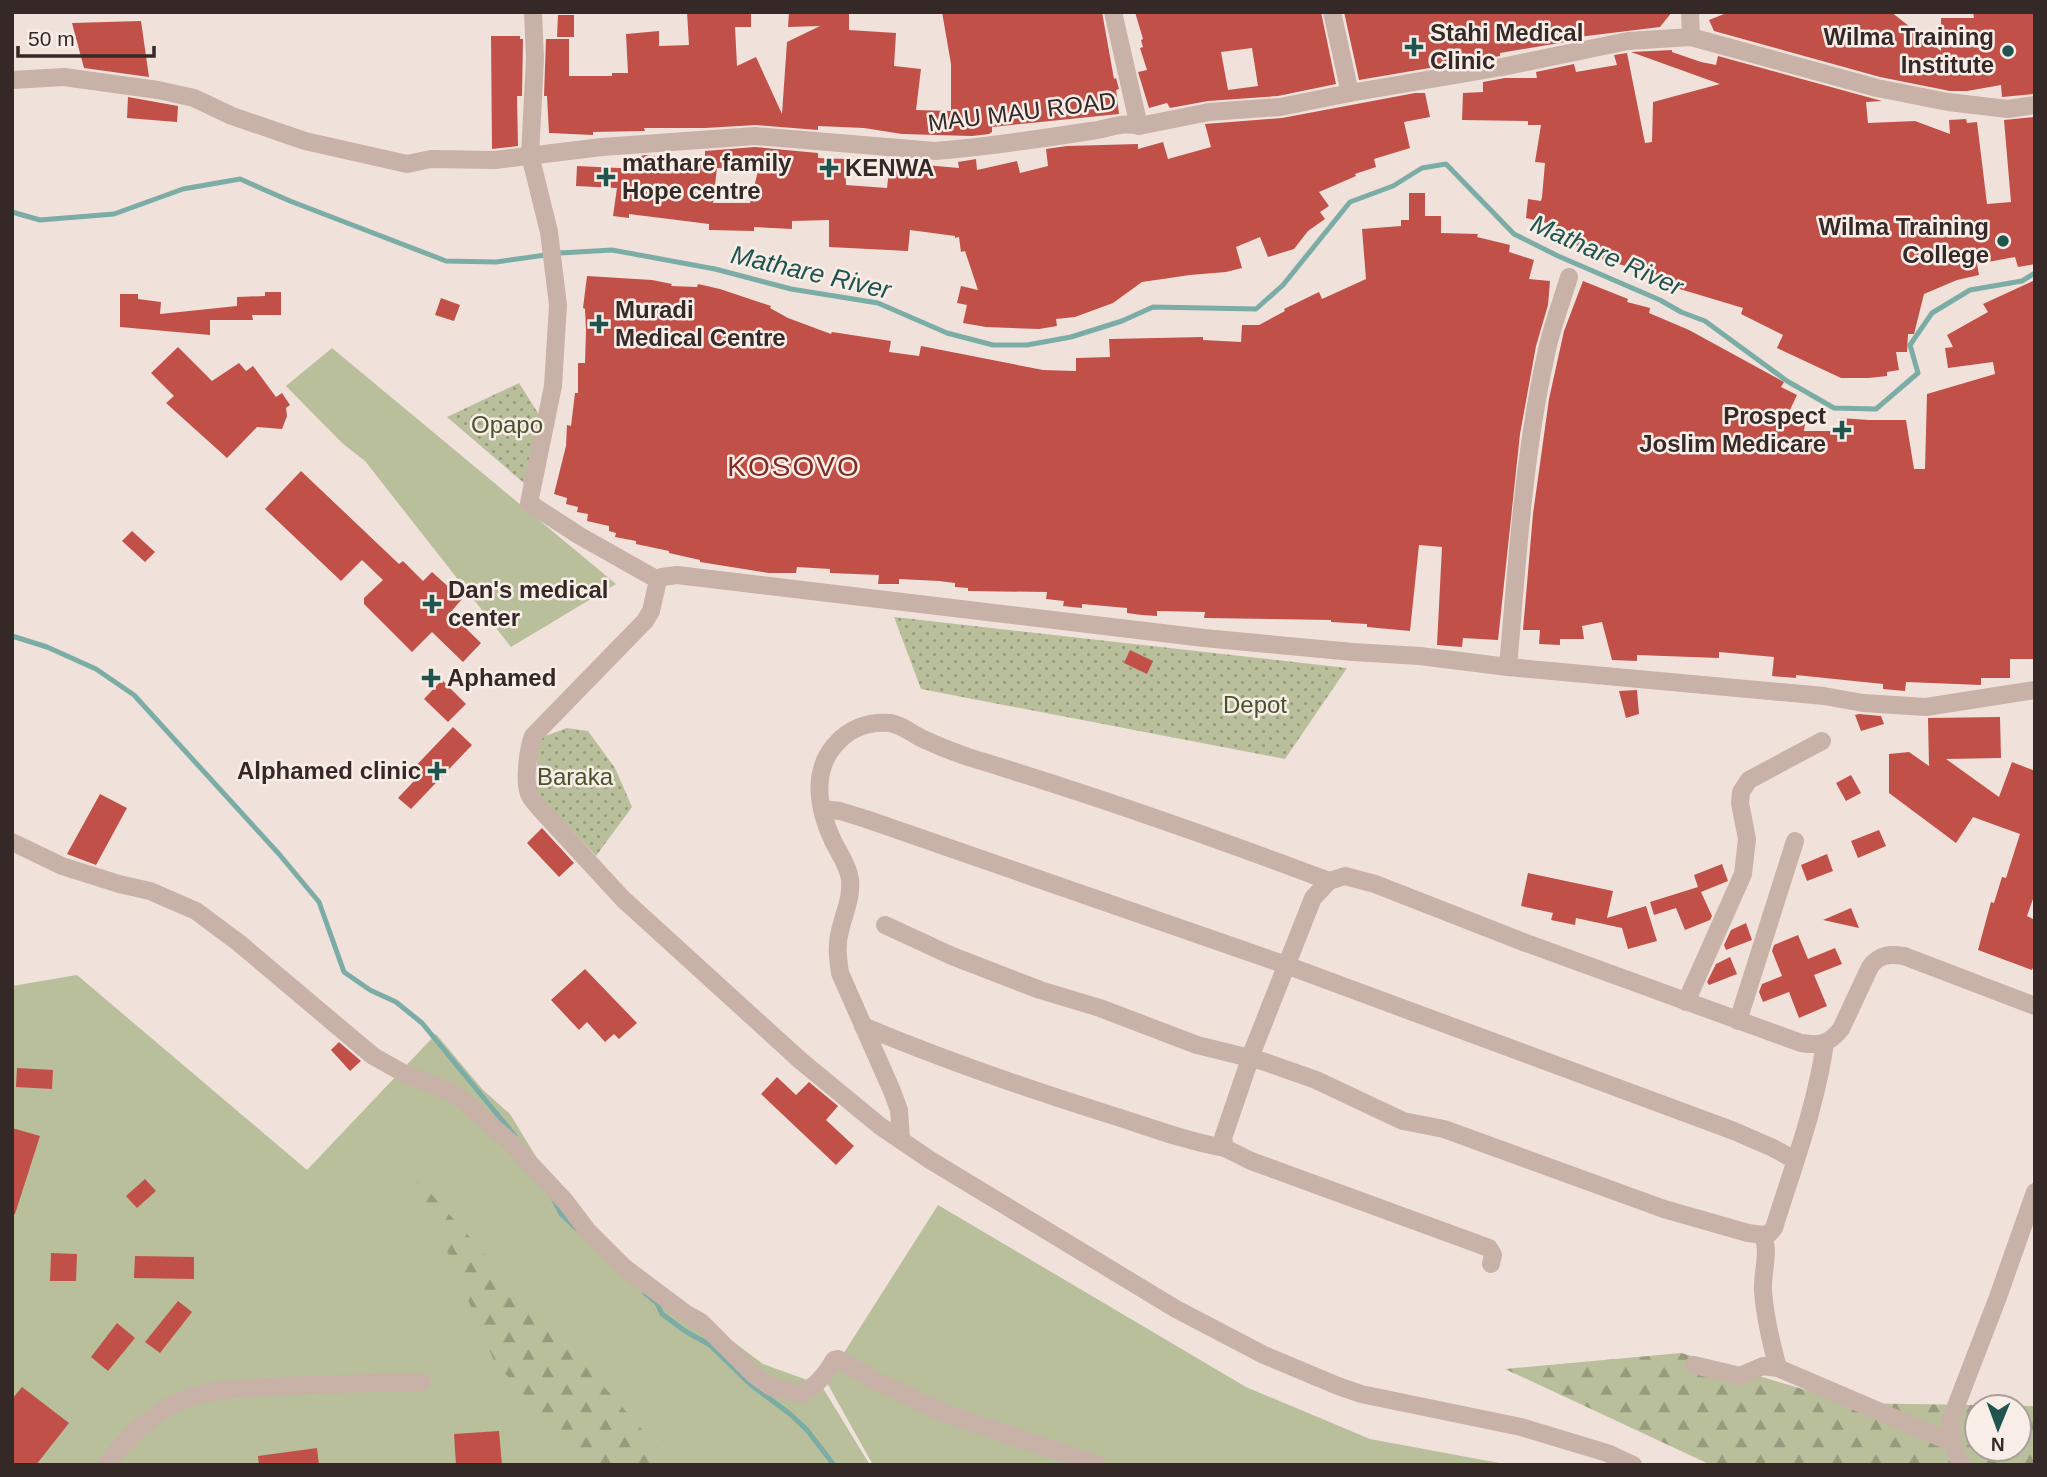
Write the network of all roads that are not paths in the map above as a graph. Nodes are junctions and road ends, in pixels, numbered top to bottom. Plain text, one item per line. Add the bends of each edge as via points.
1 (533, 12) edge
2 (1113, 12) edge
3 (1332, 12) edge
4 (1690, 12) edge
5 (1691, 37) junction
6 (12, 80) edge
7 (1350, 93) junction
8 (2035, 105) edge
9 (1139, 126) junction
10 (530, 155) junction
11 (1569, 277) dead end
12 (658, 580) junction
13 (1508, 667) junction
14 (2035, 690) edge
15 (1822, 741) dead end
16 (822, 809) junction
17 (1795, 841) dead end
18 (12, 842) edge
19 (1329, 881) junction
20 (885, 925) dead end
21 (1286, 965) junction
22 (1686, 1002) junction
23 (2035, 1006) edge
24 (1738, 1021) junction
25 (863, 1026) junction
26 (1825, 1044) junction
27 (1250, 1059) junction
28 (901, 1140) junction
29 (1225, 1148) junction
30 (1795, 1160) junction
31 (2035, 1192) edge
32 (1763, 1235) junction
33 (1491, 1264) dead end
34 (1694, 1366) dead end
35 (1778, 1368) junction
36 (422, 1382) dead end
37 (1953, 1443) junction
38 (106, 1465) edge
39 (1098, 1465) edge
40 (1633, 1465) edge
41 (1962, 1465) edge

1 - 10 street
2 - 9 street
3 - 7 street
4 - 5 street
5 - 7 street, MAU MAU ROAD via 1628,41
5 - 8 street, MAU MAU ROAD via 1901,93 2008,109
6 - 10 street, MAU MAU ROAD via 64,77 159,90 194,98 304,141 407,164
7 - 9 street, MAU MAU ROAD
9 - 10 street, MAU MAU ROAD via 1132,123 934,151 755,135
10 - 12 street via 549,232 558,305 553,386 529,503
11 - 13 street via 1545,358 1535,421
12 - 13 street via 677,575 1204,638
12 - 28 street via 652,611 645,621 533,736 528,758 530,796 623,899 801,1061
13 - 14 street via 1926,707
15 - 22 street via 1749,780 1741,792 1747,839 1743,874
16 - 19 street via 820,775 835,744 863,725 893,724 964,755 1195,830
16 - 21 street via 866,819
16 - 25 street via 849,872 851,892 838,940 838,959
17 - 24 street
18 - 39 street via 74,870 150,891 196,911 373,1056 465,1102 508,1140 625,1268 701,1322 771,1387 800,1394 838,1359 944,1413
19 - 21 street via 1313,898
19 - 22 street via 1345,876 1375,884
20 - 27 street via 1040,990
21 - 27 street
21 - 30 street via 1734,1131
22 - 24 street
23 - 26 street via 1904,956 1883,956 1870,967 1841,1029
24 - 26 street via 1801,1043
25 - 28 street via 892,1091
25 - 29 street via 1060,1099
26 - 30 street via 1820,1081
27 - 29 street via 1223,1138
27 - 32 street via 1315,1080 1403,1121 1444,1129 1664,1209
28 - 40 street via 1176,1309 1264,1355 1361,1394 1521,1427
29 - 33 street via 1489,1248
30 - 32 street via 1774,1228
31 - 37 street via 1951,1419
32 - 35 street via 1763,1290
34 - 35 street via 1740,1376 1763,1366
35 - 37 street
36 - 38 street via 206,1391 156,1416
37 - 41 street

